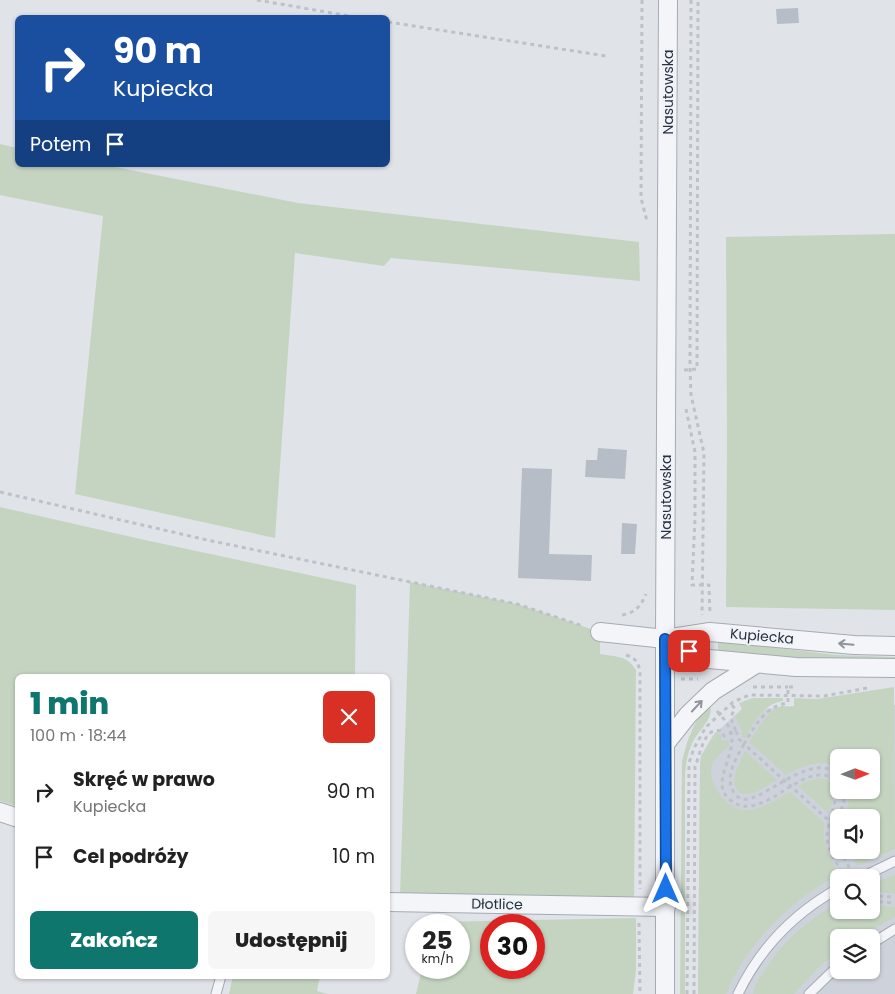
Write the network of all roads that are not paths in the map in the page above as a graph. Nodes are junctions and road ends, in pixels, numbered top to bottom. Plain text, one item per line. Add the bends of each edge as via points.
1 (668, 0) edge
2 (600, 632) road end
3 (665, 639) junction
4 (895, 646) edge
5 (756, 664) junction
6 (895, 668) edge
7 (666, 744) junction
8 (0, 812) edge
9 (15, 817) edge
10 (895, 861) edge
11 (879, 869) edge
12 (830, 894) edge
13 (390, 902) edge
14 (666, 907) junction
15 (895, 929) edge
16 (880, 938) edge
17 (830, 974) edge
18 (220, 979) edge
19 (216, 994) edge
20 (665, 994) edge
21 (738, 994) edge
22 (809, 994) edge

1 - 3 street, Nasutowska
2 - 3 street
4 -> 3 street, Kupiecka via 710,632
3 - 5 street, Kupiecka via 702,657
3 - 7 street, Nasutowska
5 - 6 street, Kupiecka
7 -> 5 street, Kupiecka via 706,697
7 - 14 street, Nasutowska
8 - 9 street
10 - 11 lane
12 - 21 lane via 782,929 753,967
13 - 14 street, Dłotlice
14 - 20 street, Nasutowska
15 - 16 lane
17 - 22 lane
18 - 19 lane

